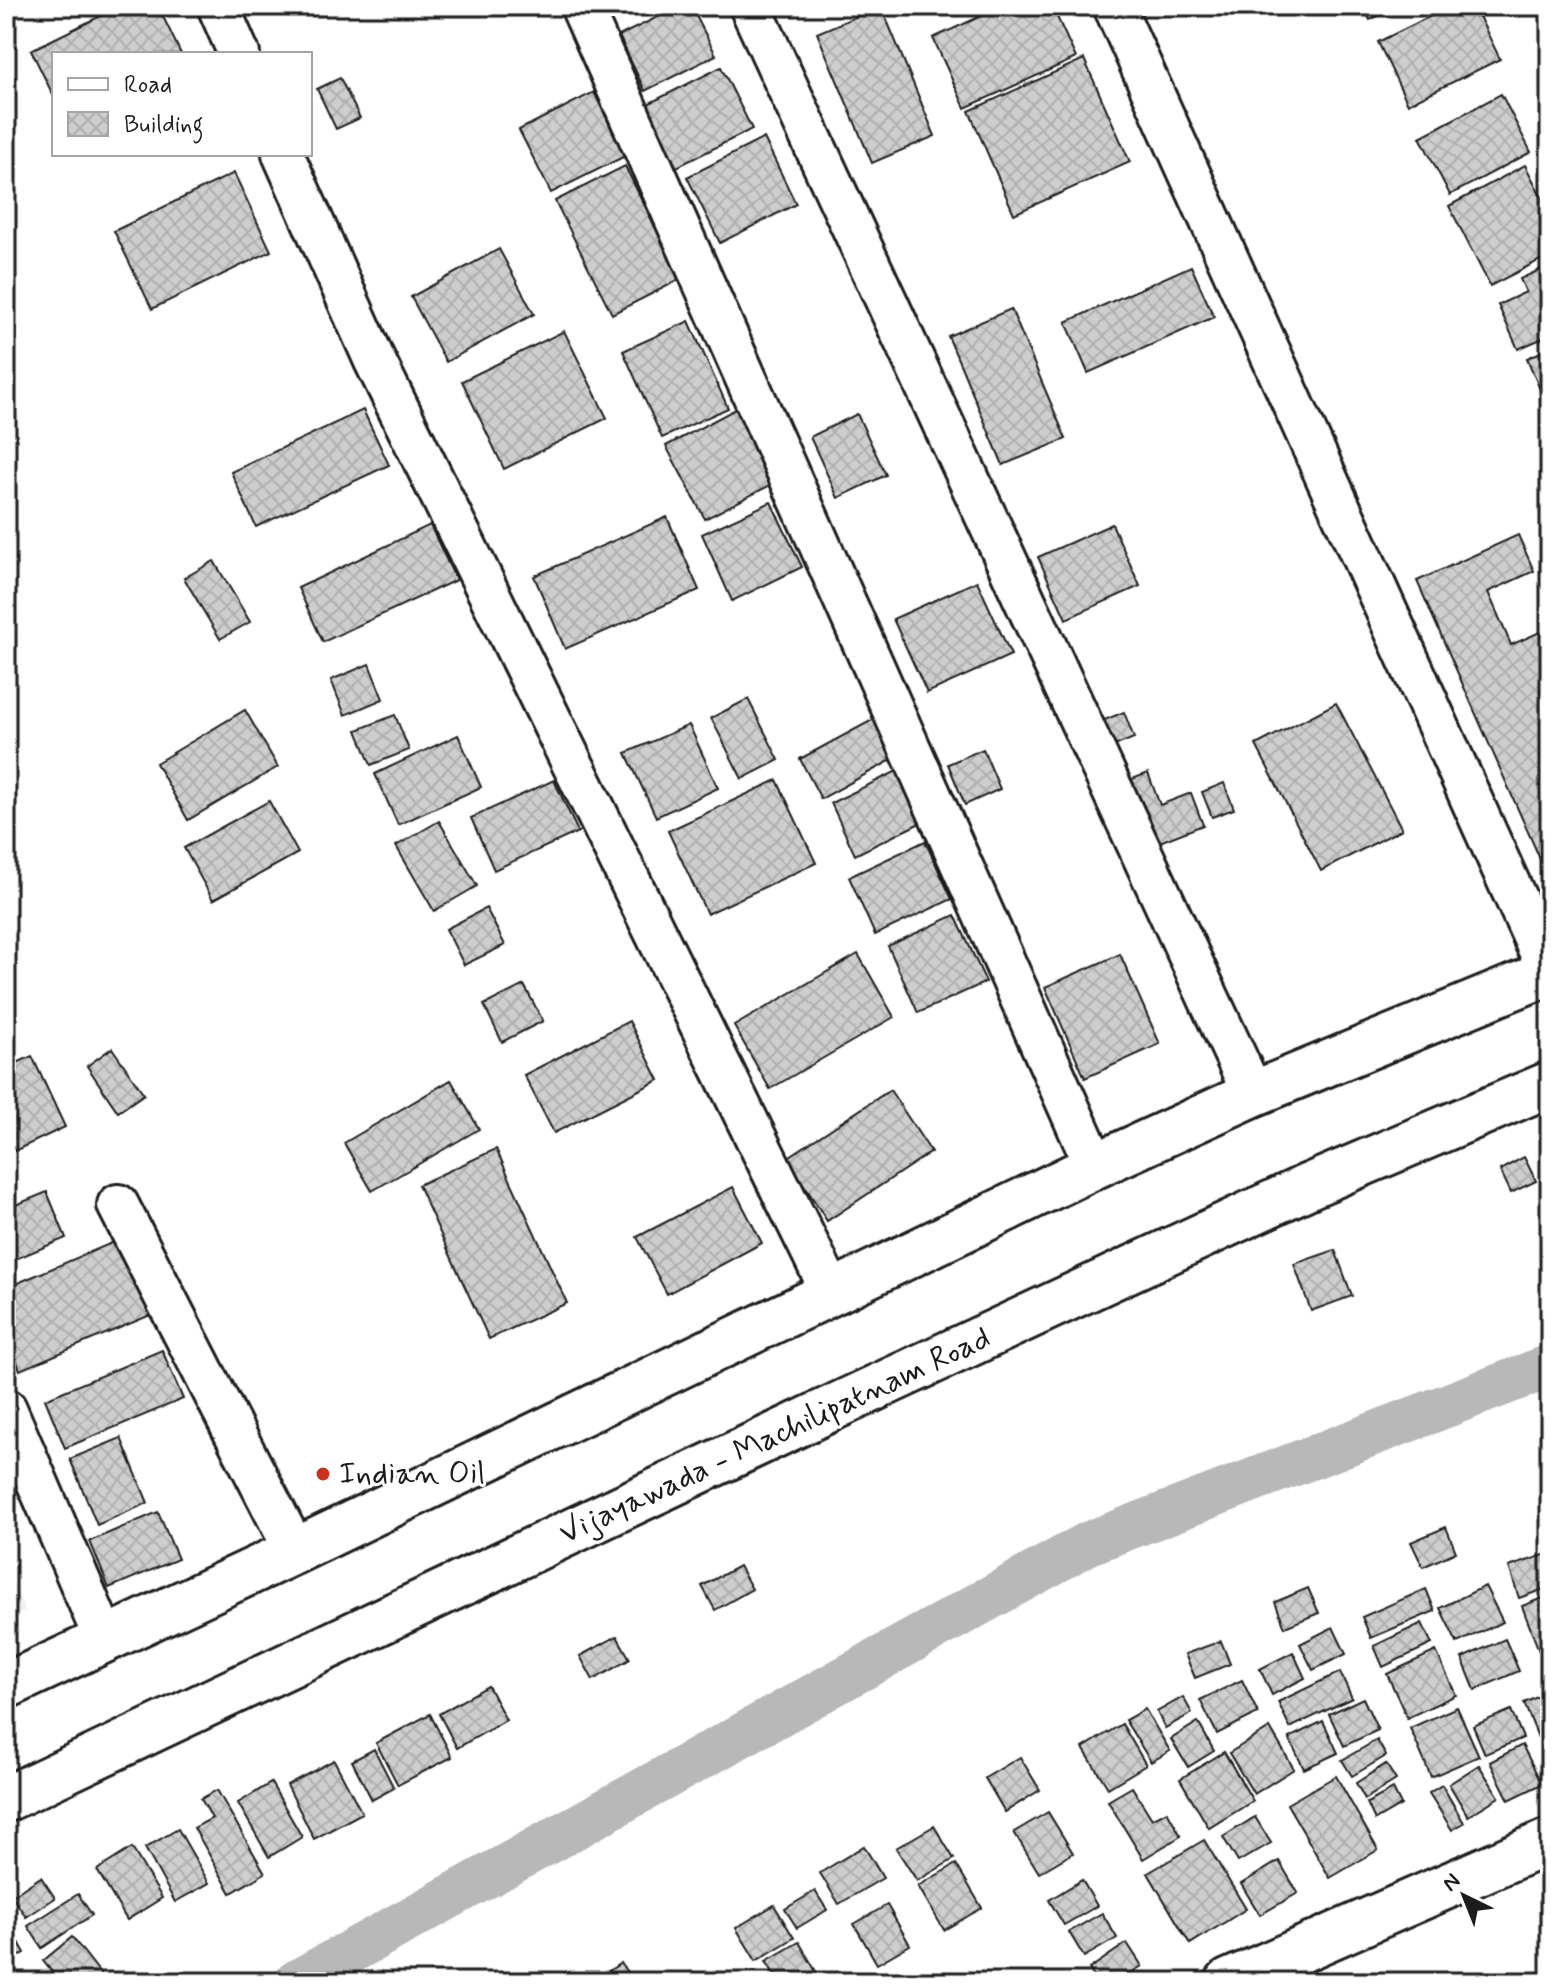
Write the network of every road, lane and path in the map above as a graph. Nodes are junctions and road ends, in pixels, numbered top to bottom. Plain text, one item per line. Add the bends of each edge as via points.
1 (218, 6) edge
2 (581, 6) edge
3 (750, 6) edge
4 (1114, 6) edge
5 (238, 52) edge
6 (284, 156) edge
7 (1550, 972) edge
8 (1550, 1084) edge
9 (1253, 1094) junction
10 (1095, 1166) junction
11 (118, 1205) dead end
12 (832, 1293) junction
13 (6, 1409) edge
14 (295, 1551) junction
15 (105, 1640) junction
16 (6, 1686) edge
17 (6, 1799) edge
18 (1550, 1841) edge
19 (1232, 1981) edge

1 - 5 street
2 - 10 street
3 - 9 street
4 - 7 street
6 - 12 street via 374,359
7 - 9 main road
8 - 17 main road, Vijayawada - Machilipatnam Road via 1309,1186
9 - 10 main road
10 - 12 main road
11 - 14 street
12 - 14 main road
13 - 15 street
14 - 15 main road
15 - 16 main road
18 - 19 main road

